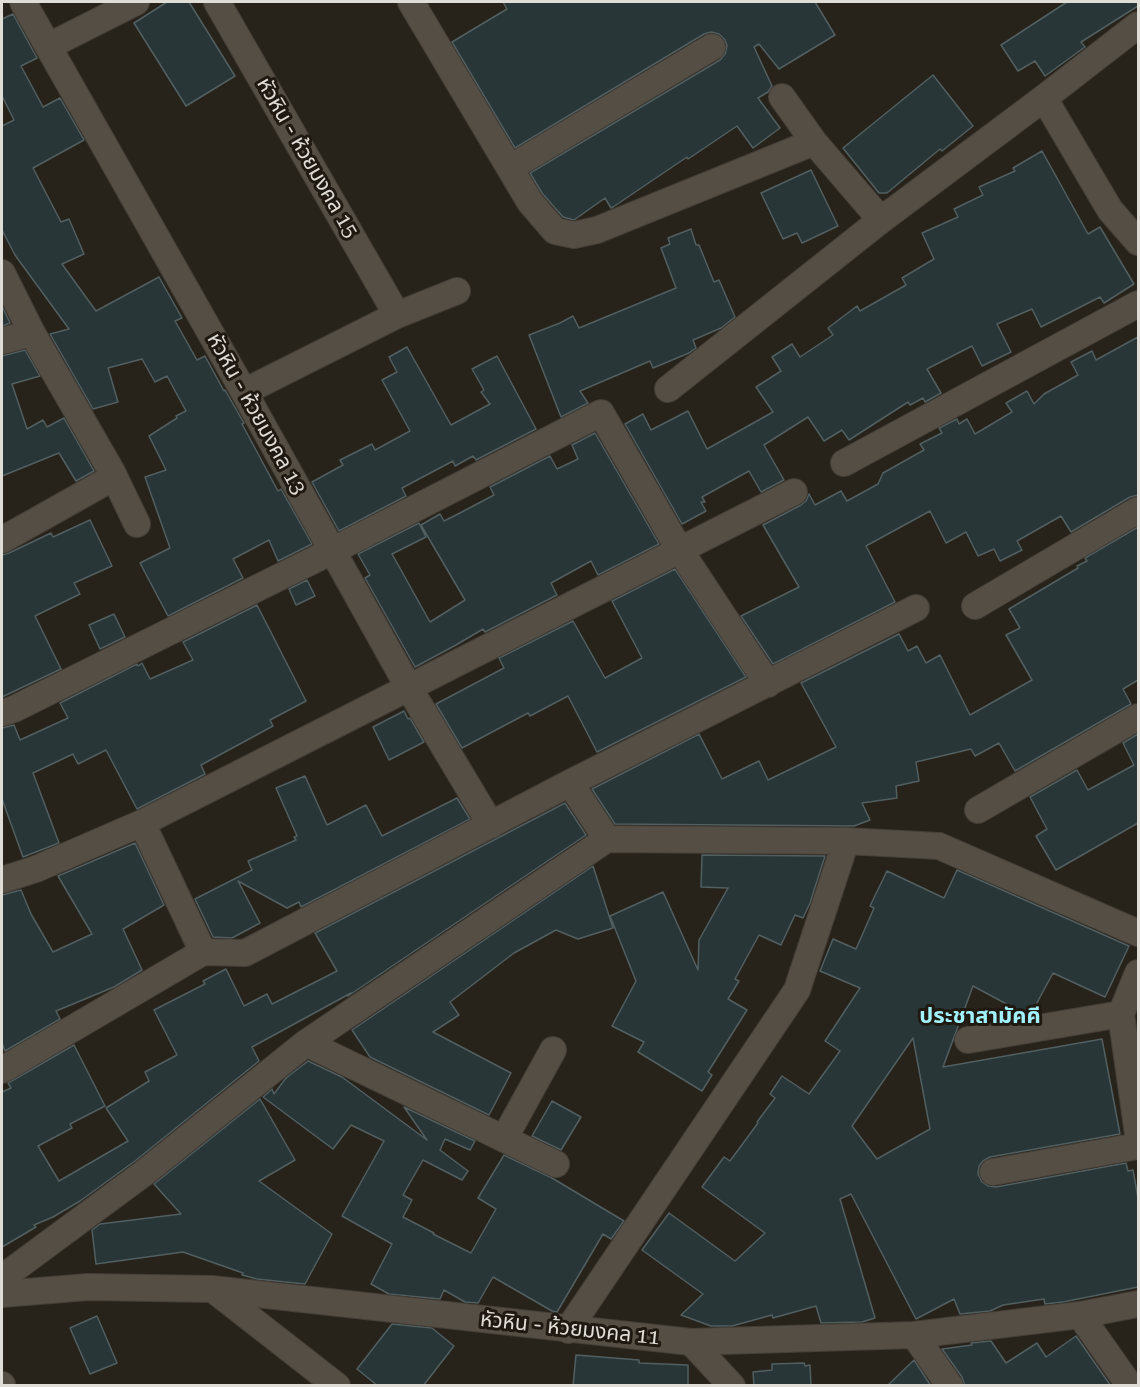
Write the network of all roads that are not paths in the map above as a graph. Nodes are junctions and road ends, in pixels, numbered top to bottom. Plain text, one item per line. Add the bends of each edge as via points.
1 (23, 2) edge
2 (136, 2) edge
3 (217, 2) edge
4 (411, 2) edge
5 (1138, 26) edge
6 (49, 46) junction
7 (711, 47) dead end
8 (782, 97) dead end
9 (1044, 98) junction
10 (814, 142) junction
11 (510, 168) junction
12 (880, 220) junction
13 (1138, 242) edge
14 (2, 273) edge
15 (457, 291) dead end
16 (1138, 304) edge
17 (397, 315) junction
18 (32, 333) junction
19 (2, 341) edge
20 (668, 389) dead end
21 (244, 392) junction
22 (844, 463) dead end
23 (114, 477) junction
24 (794, 492) dead end
25 (1138, 510) edge
26 (137, 524) dead end
27 (2, 540) edge
28 (679, 549) junction
29 (332, 551) junction
30 (975, 606) dead end
31 (916, 608) dead end
32 (768, 684) junction
33 (409, 688) junction
34 (2, 713) edge
35 (1138, 717) edge
36 (570, 783) junction
37 (978, 810) dead end
38 (142, 823) junction
39 (491, 825) junction
40 (607, 838) junction
41 (846, 841) junction
42 (2, 880) edge
43 (1138, 933) edge
44 (203, 952) junction
45 (1138, 973) edge
46 (1121, 1014) junction
47 (968, 1040) dead end
48 (306, 1043) junction
49 (553, 1050) dead end
50 (2, 1070) edge
51 (1138, 1134) edge
52 (504, 1139) junction
53 (1138, 1146) edge
54 (556, 1164) dead end
55 (993, 1172) dead end
56 (2, 1278) edge
57 (213, 1289) junction
58 (2, 1294) edge
59 (1138, 1304) edge
60 (1080, 1315) junction
61 (568, 1330) junction
62 (914, 1335) junction
63 (691, 1342) junction
64 (337, 1386) edge
65 (732, 1386) edge
66 (950, 1386) edge
67 (1130, 1386) edge

1 - 6 street, หัวหิน - ห้วยมงคล 13
2 - 6 street
3 - 17 street, หัวหิน - ห้วยมงคล 15
4 - 11 street
5 - 9 street
6 - 21 street, หัวหิน - ห้วยมงคล 13
7 - 11 street
8 - 10 street
9 - 12 street
9 - 13 street via 1110,210
10 - 11 street via 597,230 574,235 555,231 530,202
10 - 12 street
12 - 20 street
14 - 18 street
15 - 17 street
16 - 22 street
17 - 21 street
18 - 19 street
18 - 23 street
21 - 29 street, หัวหิน - ห้วยมงคล 13
23 - 26 street
23 - 27 street
24 - 28 street
25 - 30 street
28 - 29 street via 602,413
28 - 32 street
28 - 33 street
29 - 33 street, หัวหิน - ห้วยมงคล 13
29 - 34 street
31 - 32 street
32 - 36 street
33 - 38 street
33 - 39 street, หัวหิน - ห้วยมงคล 13
35 - 37 street
36 - 39 street
36 - 40 street
38 - 42 street
38 - 44 street
39 - 44 street via 245,953
40 - 41 street
40 - 48 street
41 - 43 street via 939,846
41 - 61 street via 797,990
44 - 50 street
45 - 46 street
46 - 47 street
46 - 51 street
48 - 52 street
48 - 56 street via 144,1173
49 - 52 street
52 - 54 street
53 - 55 street
57 - 58 street, หัวหิน - ห้วยมงคล 11 via 88,1287
57 - 61 street, หัวหิน - ห้วยมงคล 11
57 - 64 street
59 - 60 street, หัวหิน - ห้วยมงคล 11
60 - 62 street, หัวหิน - ห้วยมงคล 11
60 - 67 street
61 - 63 street, หัวหิน - ห้วยมงคล 11
62 - 63 street, หัวหิน - ห้วยมงคล 11
62 - 66 street
63 - 65 street

